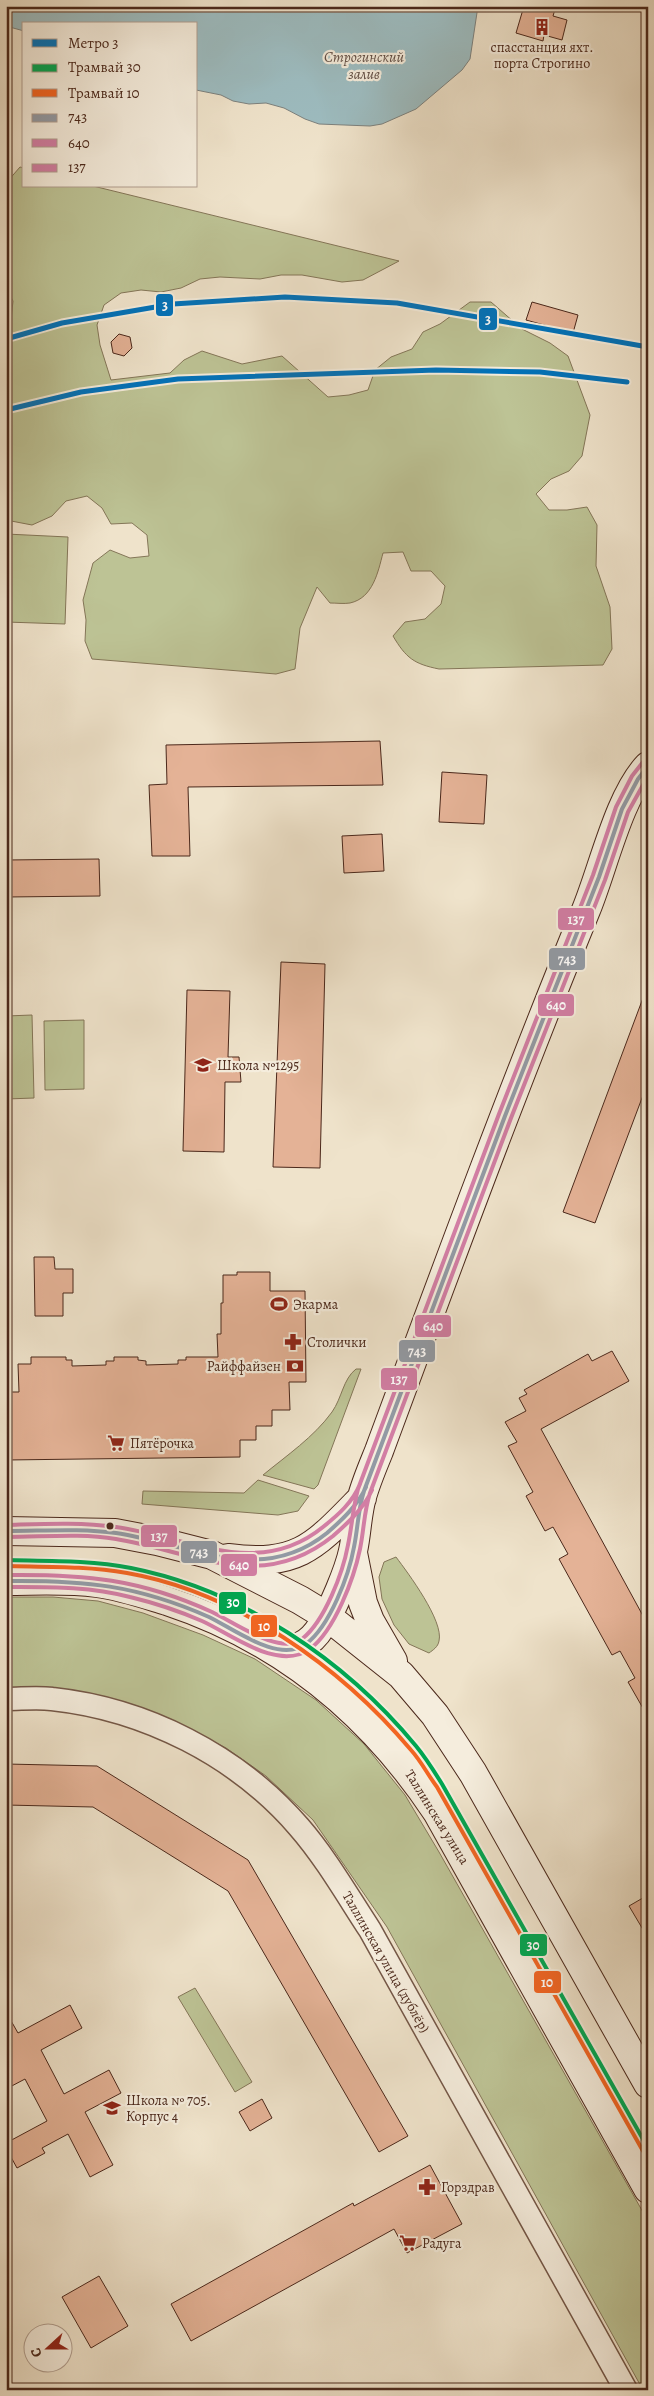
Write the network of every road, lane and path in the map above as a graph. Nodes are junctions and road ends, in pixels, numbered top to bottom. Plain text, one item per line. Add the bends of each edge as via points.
1 (648, 766) edge
2 (362, 1498) junction
3 (6, 1531) edge
4 (353, 1554) junction
5 (212, 1555) junction
6 (6, 1581) edge
7 (328, 1617) junction
8 (276, 1651) junction
9 (401, 1675) junction
10 (6, 1699) edge
11 (648, 2084) edge
12 (648, 2189) edge
13 (626, 2390) edge

1 - 2 main road via 636,780 625,804
2 - 4 main road
2 - 5 main road via 319,1541 292,1556 267,1561
3 - 5 main road via 115,1533
4 - 7 main road
4 - 9 main road via 366,1611
5 - 7 main road
6 - 8 main road, Таллинская улица via 80,1581 135,1591 194,1611
7 - 8 main road via 313,1638 301,1647
7 - 9 main road
8 - 12 main road, Таллинская улица via 353,1709 428,1798
9 - 11 main road via 435,1715 473,1773
10 - 13 street, Таллинская улица (дублёр) via 50,1698 97,1706 192,1742 222,1758 264,1790 299,1827 370,1930

